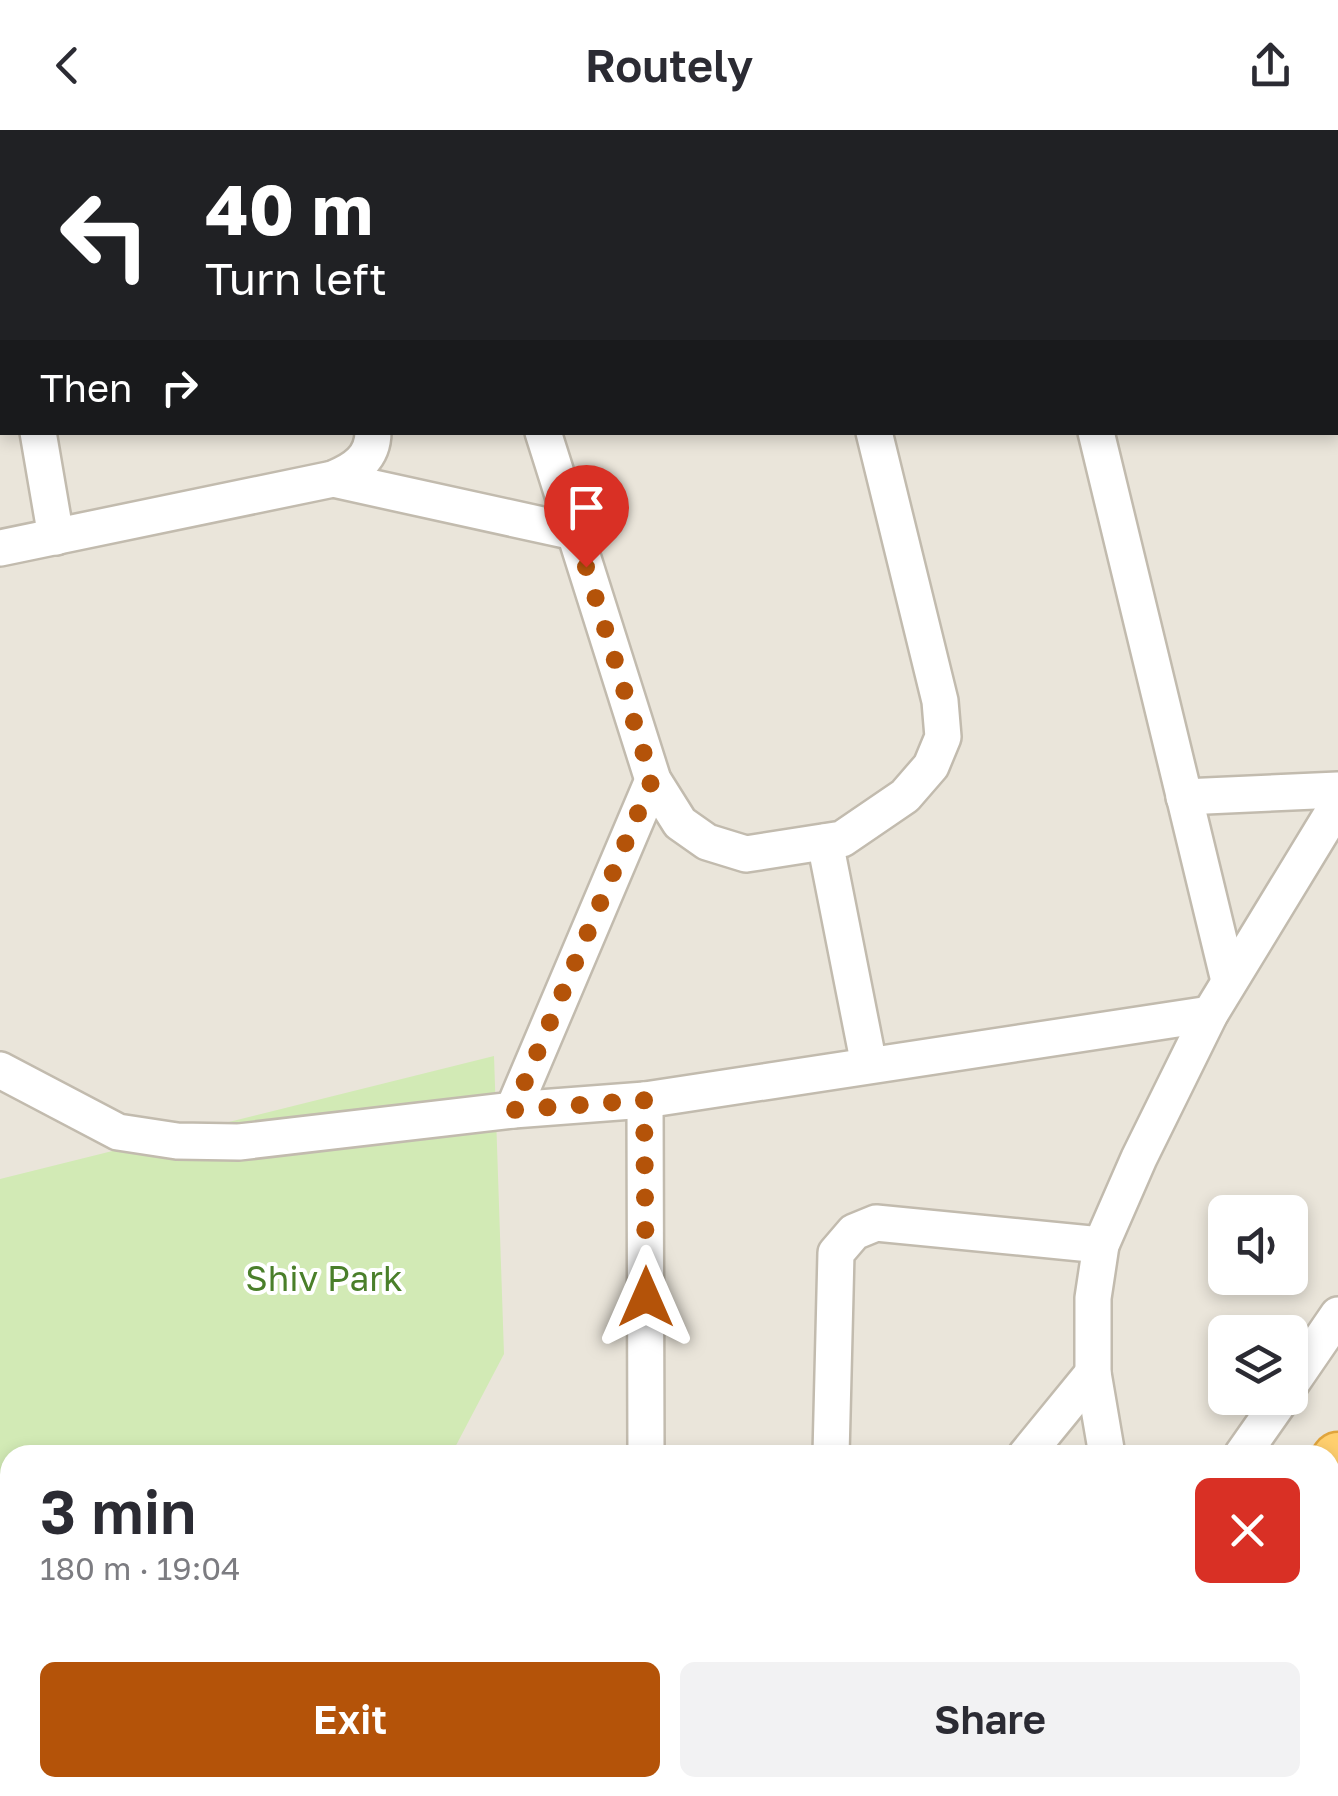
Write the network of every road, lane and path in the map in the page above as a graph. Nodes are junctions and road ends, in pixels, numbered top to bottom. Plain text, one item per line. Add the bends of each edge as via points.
1 (39, 435) edge
2 (373, 435) edge
3 (544, 435) edge
4 (875, 435) edge
5 (1104, 435) edge
6 (333, 479) junction
7 (574, 532) junction
8 (56, 536) junction
9 (0, 548) edge
10 (652, 780) junction
11 (1338, 790) edge
12 (1184, 796) junction
13 (1338, 804) edge
14 (825, 842) junction
15 (1229, 981) junction
16 (1210, 1014) junction
17 (868, 1066) junction
18 (0, 1070) edge
19 (644, 1100) junction
20 (513, 1110) junction
21 (1101, 1245) junction
22 (1338, 1315) edge
23 (1308, 1359) edge
24 (1093, 1373) junction
25 (1270, 1415) edge
26 (646, 1445) edge
27 (831, 1445) edge
28 (1034, 1445) edge
29 (1105, 1445) edge
30 (1249, 1445) edge

1 - 8 street
2 - 6 street via 356,469
3 - 7 street
4 - 14 street via 943,737 931,766 904,796 842,840
5 - 12 street
6 - 7 street
6 - 8 street
7 - 10 street
8 - 9 street
10 - 14 street via 680,823 707,842 746,854
10 - 20 street
11 - 12 street
12 - 15 street
13 - 15 street
14 - 17 street
15 - 16 street
16 - 17 street
16 - 21 street
17 - 19 street
18 - 20 street via 118,1132 177,1141 252,1141
19 - 20 street
19 - 26 street
21 - 24 street
21 - 27 street via 876,1222 854,1232 836,1254
22 - 23 street
24 - 28 street
24 - 29 street
25 - 30 street

